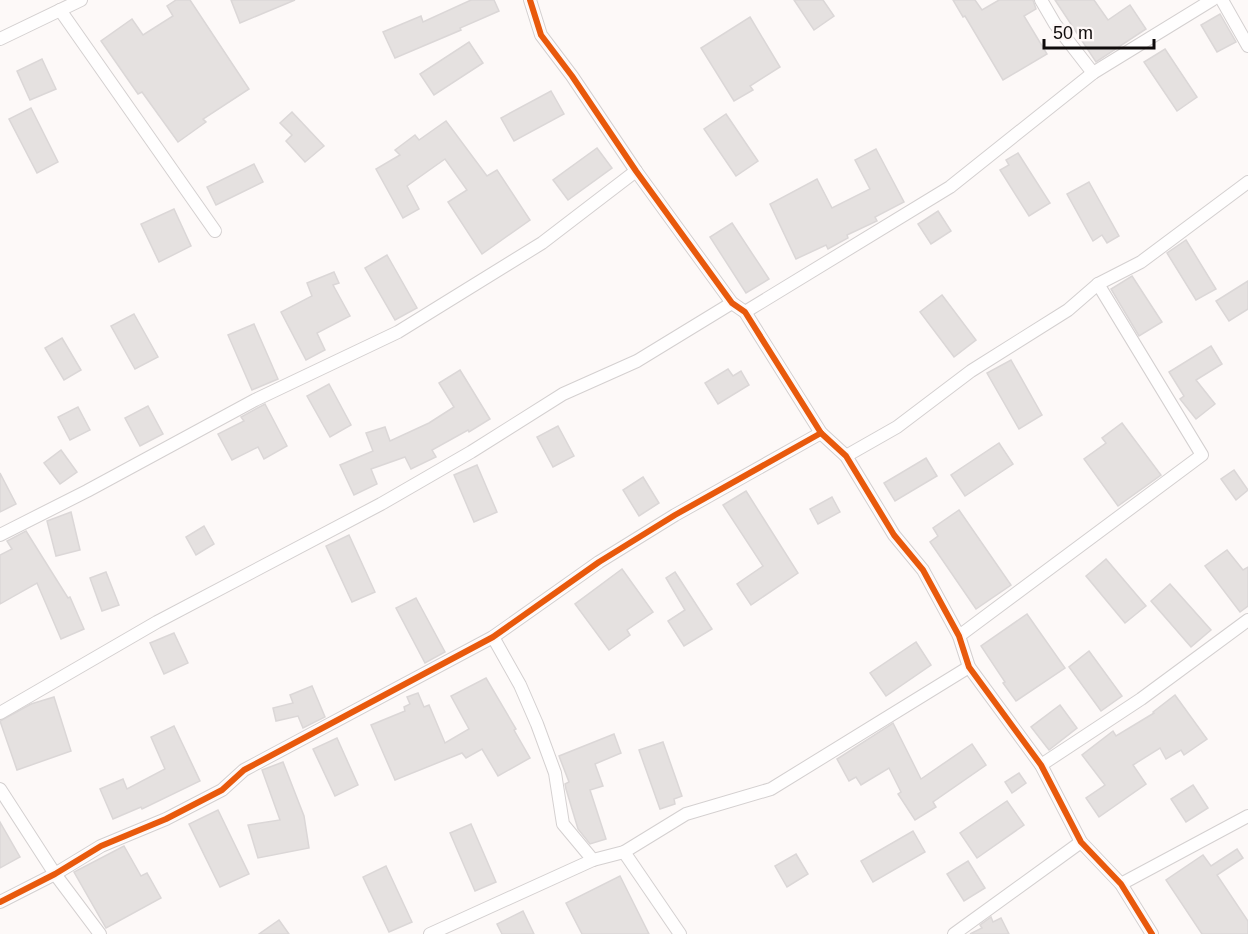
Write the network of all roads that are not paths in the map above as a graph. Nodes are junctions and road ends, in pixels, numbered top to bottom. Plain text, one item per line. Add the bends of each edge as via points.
1 (81, 0) edge
2 (530, 0) edge
3 (1041, 0) edge
4 (1212, 0) edge
5 (1222, 0) edge
6 (60, 10) junction
7 (0, 39) edge
8 (1248, 46) edge
9 (1093, 73) junction
10 (636, 171) junction
11 (1248, 182) edge
12 (215, 231) dead end
13 (1098, 284) junction
14 (732, 303) junction
15 (745, 312) junction
16 (821, 433) junction
17 (846, 456) junction
18 (0, 535) edge
19 (1248, 620) edge
20 (959, 636) junction
21 (493, 637) junction
22 (969, 667) junction
23 (0, 713) edge
24 (1041, 765) junction
25 (0, 789) edge
26 (1248, 816) edge
27 (1082, 843) junction
28 (624, 852) junction
29 (593, 860) junction
30 (55, 874) junction
31 (1121, 884) junction
32 (0, 902) edge
33 (961, 932) edge
34 (100, 934) edge
35 (430, 934) edge
36 (680, 934) edge
37 (1152, 934) edge

1 - 6 street
2 - 10 street via 541,35
3 - 9 street
4 - 9 street
5 - 8 street
6 - 7 street
6 - 12 street
9 - 15 street via 950,188
10 - 14 street
10 - 18 street via 542,243 398,332 255,400
11 - 13 street via 1141,262
13 - 17 street via 1068,310 971,371 897,427
13 - 20 street via 1202,455
14 - 15 street
14 - 23 street via 637,361 562,394 381,504 157,622
15 - 16 street
16 - 17 street
16 - 21 street via 599,562
17 - 20 street via 894,535 923,570
19 - 24 street via 1141,699
20 - 22 street
21 - 29 street via 537,724 555,773 562,824
21 - 30 street via 244,770 222,790 101,846
22 - 24 street
22 - 28 street via 771,789 686,814
24 - 27 street
25 - 30 street
26 - 31 street
27 - 31 street
27 - 33 street
28 - 29 street
28 - 36 street
29 - 35 street
30 - 32 street
30 - 34 street
31 - 37 street

